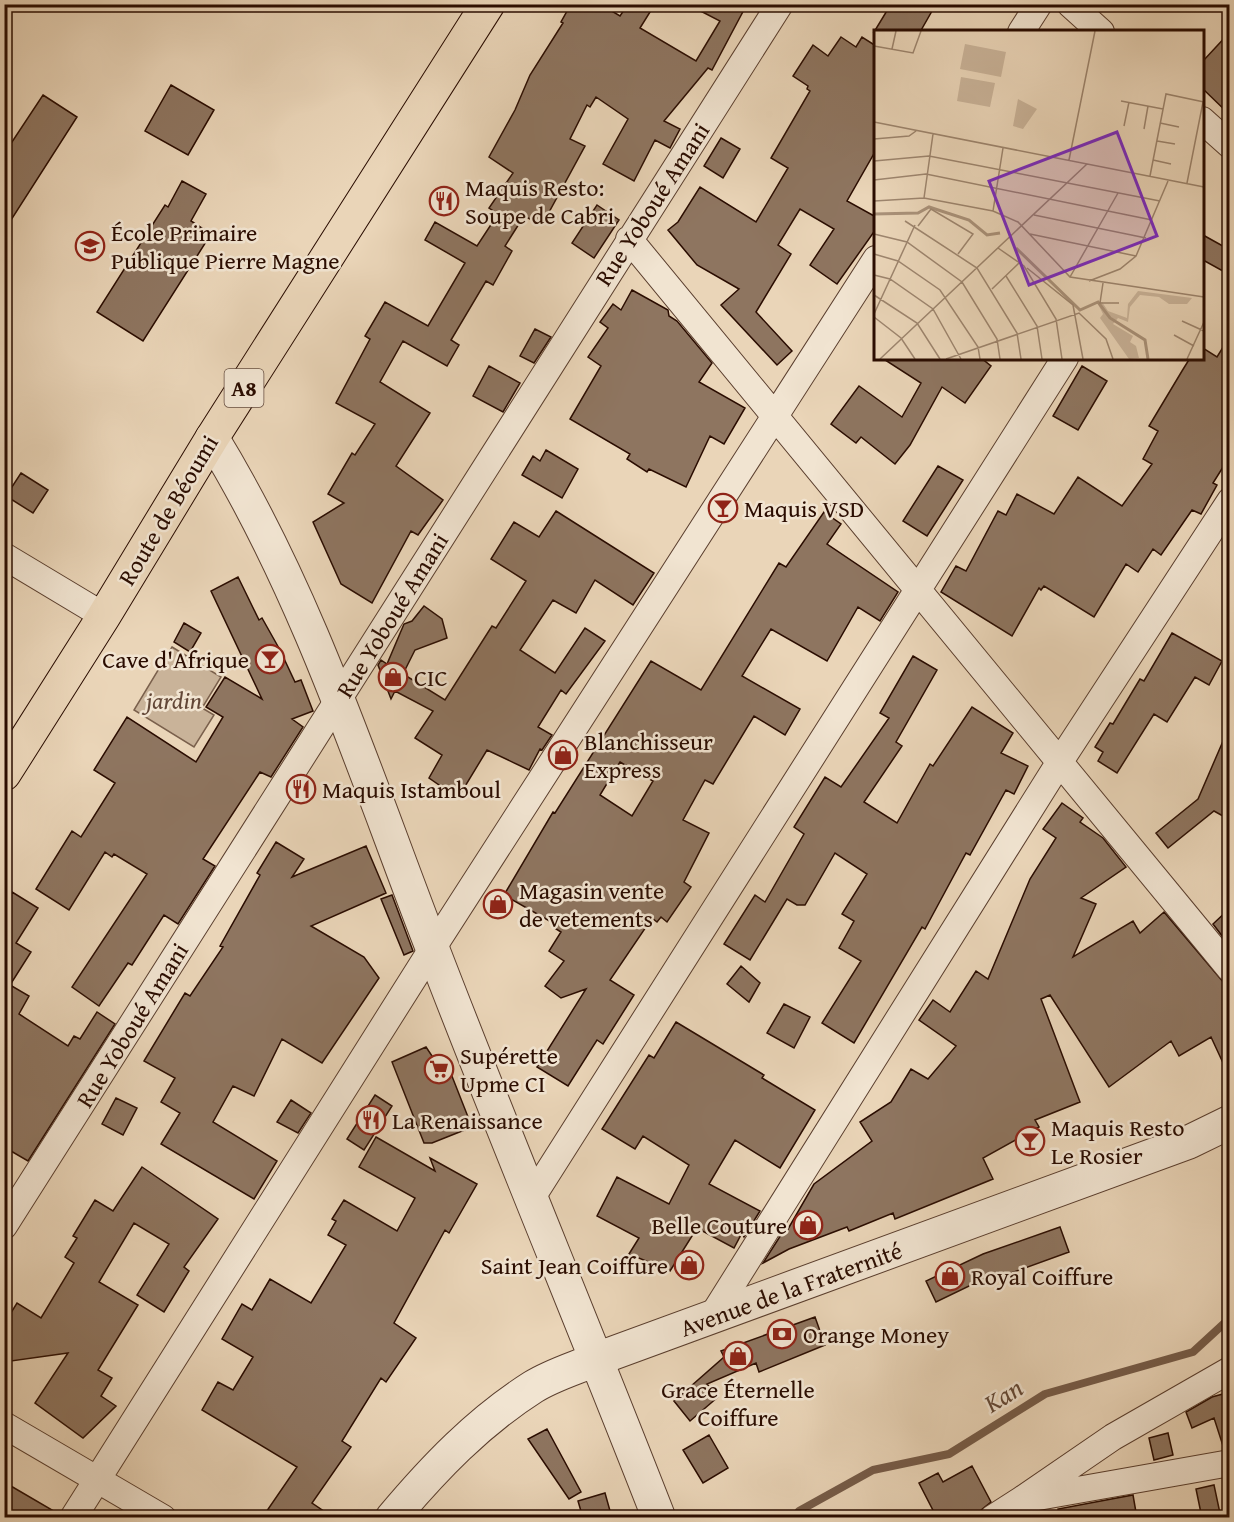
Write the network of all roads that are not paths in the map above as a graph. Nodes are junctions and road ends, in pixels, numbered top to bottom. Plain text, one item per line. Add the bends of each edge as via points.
1 (488, 4) edge
2 (780, 4) edge
3 (1039, 4) edge
4 (1070, 4) edge
5 (1022, 30) edge
6 (1099, 30) edge
7 (1205, 129) edge
8 (1230, 146) edge
9 (629, 239) junction
10 (874, 262) edge
11 (1064, 360) edge
12 (776, 415) junction
13 (212, 438) junction
14 (1230, 501) edge
15 (4, 556) edge
16 (919, 590) junction
17 (104, 616) junction
18 (339, 699) junction
19 (1059, 763) junction
20 (4, 774) edge
21 (432, 949) junction
22 (1230, 969) edge
23 (1230, 1122) edge
24 (531, 1199) junction
25 (4, 1226) edge
26 (711, 1318) junction
27 (597, 1359) junction
28 (1230, 1370) edge
29 (4, 1425) edge
30 (1230, 1463) edge
31 (96, 1480) junction
32 (1021, 1500) junction
33 (73, 1518) edge
34 (163, 1518) edge
35 (392, 1518) edge
36 (659, 1518) edge
37 (993, 1518) edge

1 - 13 main road, Route de Béoumi / A8
2 - 9 street, Rue Yoboué Amani
3 - 5 street
4 - 6 street
7 - 8 street
9 - 12 street
9 - 18 street, Rue Yoboué Amani
10 - 12 street
11 - 16 street
12 - 16 street
12 - 21 street
13 - 17 main road, Route de Béoumi / A8
13 - 18 street via 247,495
14 - 19 street
15 - 17 street
16 - 19 street
16 - 24 street
17 - 20 main road, Route de Béoumi / A8
18 - 21 street
18 - 25 street, Rue Yoboué Amani
19 - 22 street
19 - 26 street
21 - 24 street
21 - 31 street
23 - 26 street, Avenue de la Fraternité via 1178,1146
24 - 27 street
26 - 27 street, Avenue de la Fraternité
27 - 35 street, Avenue de la Fraternité via 535,1385 486,1421 436,1465
27 - 36 street
28 - 32 street via 1113,1437
29 - 31 street
30 - 32 street
31 - 33 street
31 - 34 street
32 - 37 street

